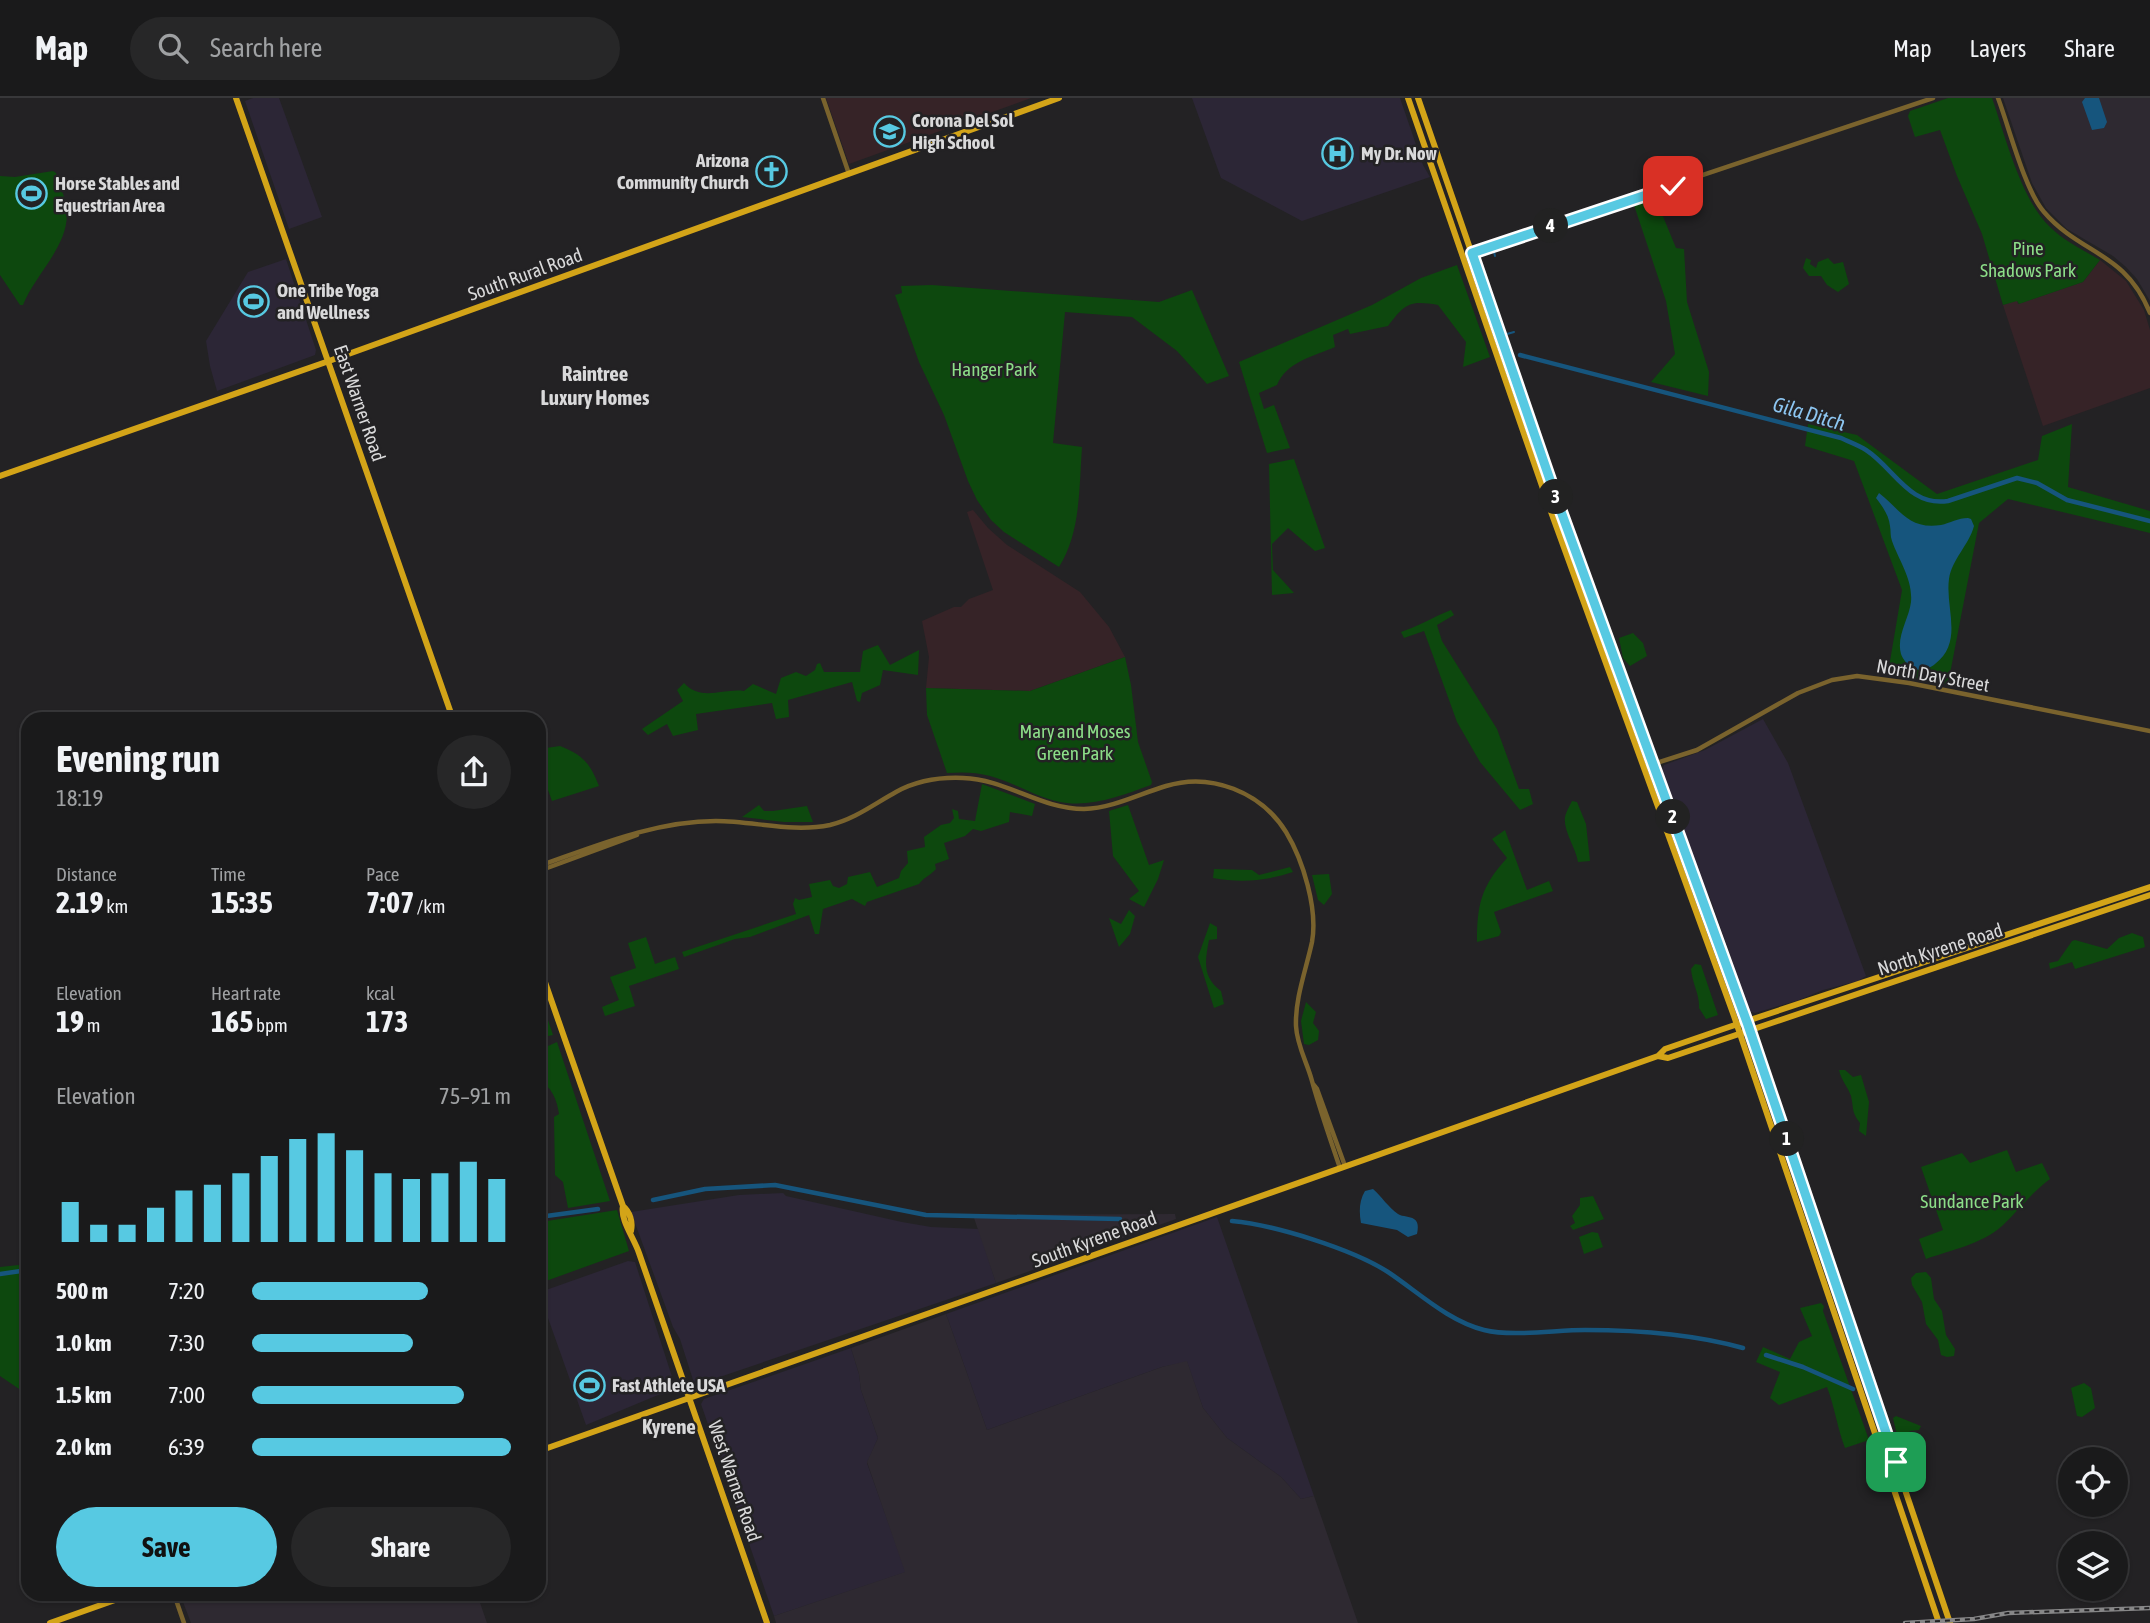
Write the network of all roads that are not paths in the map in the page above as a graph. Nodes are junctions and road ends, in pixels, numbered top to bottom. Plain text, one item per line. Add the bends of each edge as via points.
1 (236, 98) edge
2 (823, 98) edge
3 (1059, 98) edge
4 (1408, 98) edge
5 (1418, 98) edge
6 (1933, 98) edge
7 (1998, 98) edge
8 (849, 174) junction
9 (1469, 254) junction
10 (2150, 313) edge
11 (329, 361) junction
12 (0, 476) edge
13 (451, 712) edge
14 (2150, 731) edge
15 (1654, 764) junction
16 (1644, 768) junction
17 (546, 866) edge
18 (2150, 887) edge
19 (2150, 895) edge
20 (546, 986) edge
21 (1747, 1021) junction
22 (1737, 1024) junction
23 (1750, 1029) junction
24 (1740, 1032) junction
25 (1658, 1056) junction
26 (1343, 1167) junction
27 (690, 1396) junction
28 (546, 1448) edge
29 (112, 1601) edge
30 (176, 1601) edge
31 (50, 1623) edge
32 (184, 1623) edge
33 (767, 1623) edge
34 (1939, 1623) edge
35 (1950, 1623) edge

1 - 11 main road, East Warner Road
2 - 8 street
3 - 8 main road, South Rural Road
4 - 16 main road
5 - 9 main road
6 - 9 street
7 - 10 street via 2041,210 2056,226 2120,267 2136,285
8 - 11 main road, South Rural Road
9 - 15 main road
11 - 12 main road, South Rural Road
11 - 13 main road, East Warner Road
14 - 15 street, North Day Street via 1857,676 1815,685 1712,742
15 - 16 street, North Day Street
15 - 21 main road
16 - 22 main road
17 - 26 street via 666,827 715,821 784,828 825,826 853,817 905,788 942,778 986,780 1042,802 1076,809 1108,806 1175,783 1205,782 1235,789 1269,811 1292,844 1312,907 1312,938 1296,1024 1298,1041
18 - 21 main road, North Kyrene Road
19 - 23 main road, North Kyrene Road
20 - 27 main road, West Warner Road via 623,1206 621,1213
21 - 22 main road, South Kyrene Road
21 - 23 main road
22 - 24 main road
22 - 25 main road, South Kyrene Road via 1665,1049
23 - 24 main road, North Kyrene Road
23 - 35 main road
24 - 25 main road, South Kyrene Road via 1668,1058
24 - 34 main road
25 - 26 main road, South Kyrene Road
26 - 27 main road, South Kyrene Road
27 - 28 main road, South Kyrene Road
27 - 33 main road, West Warner Road
29 - 31 main road
30 - 32 street

